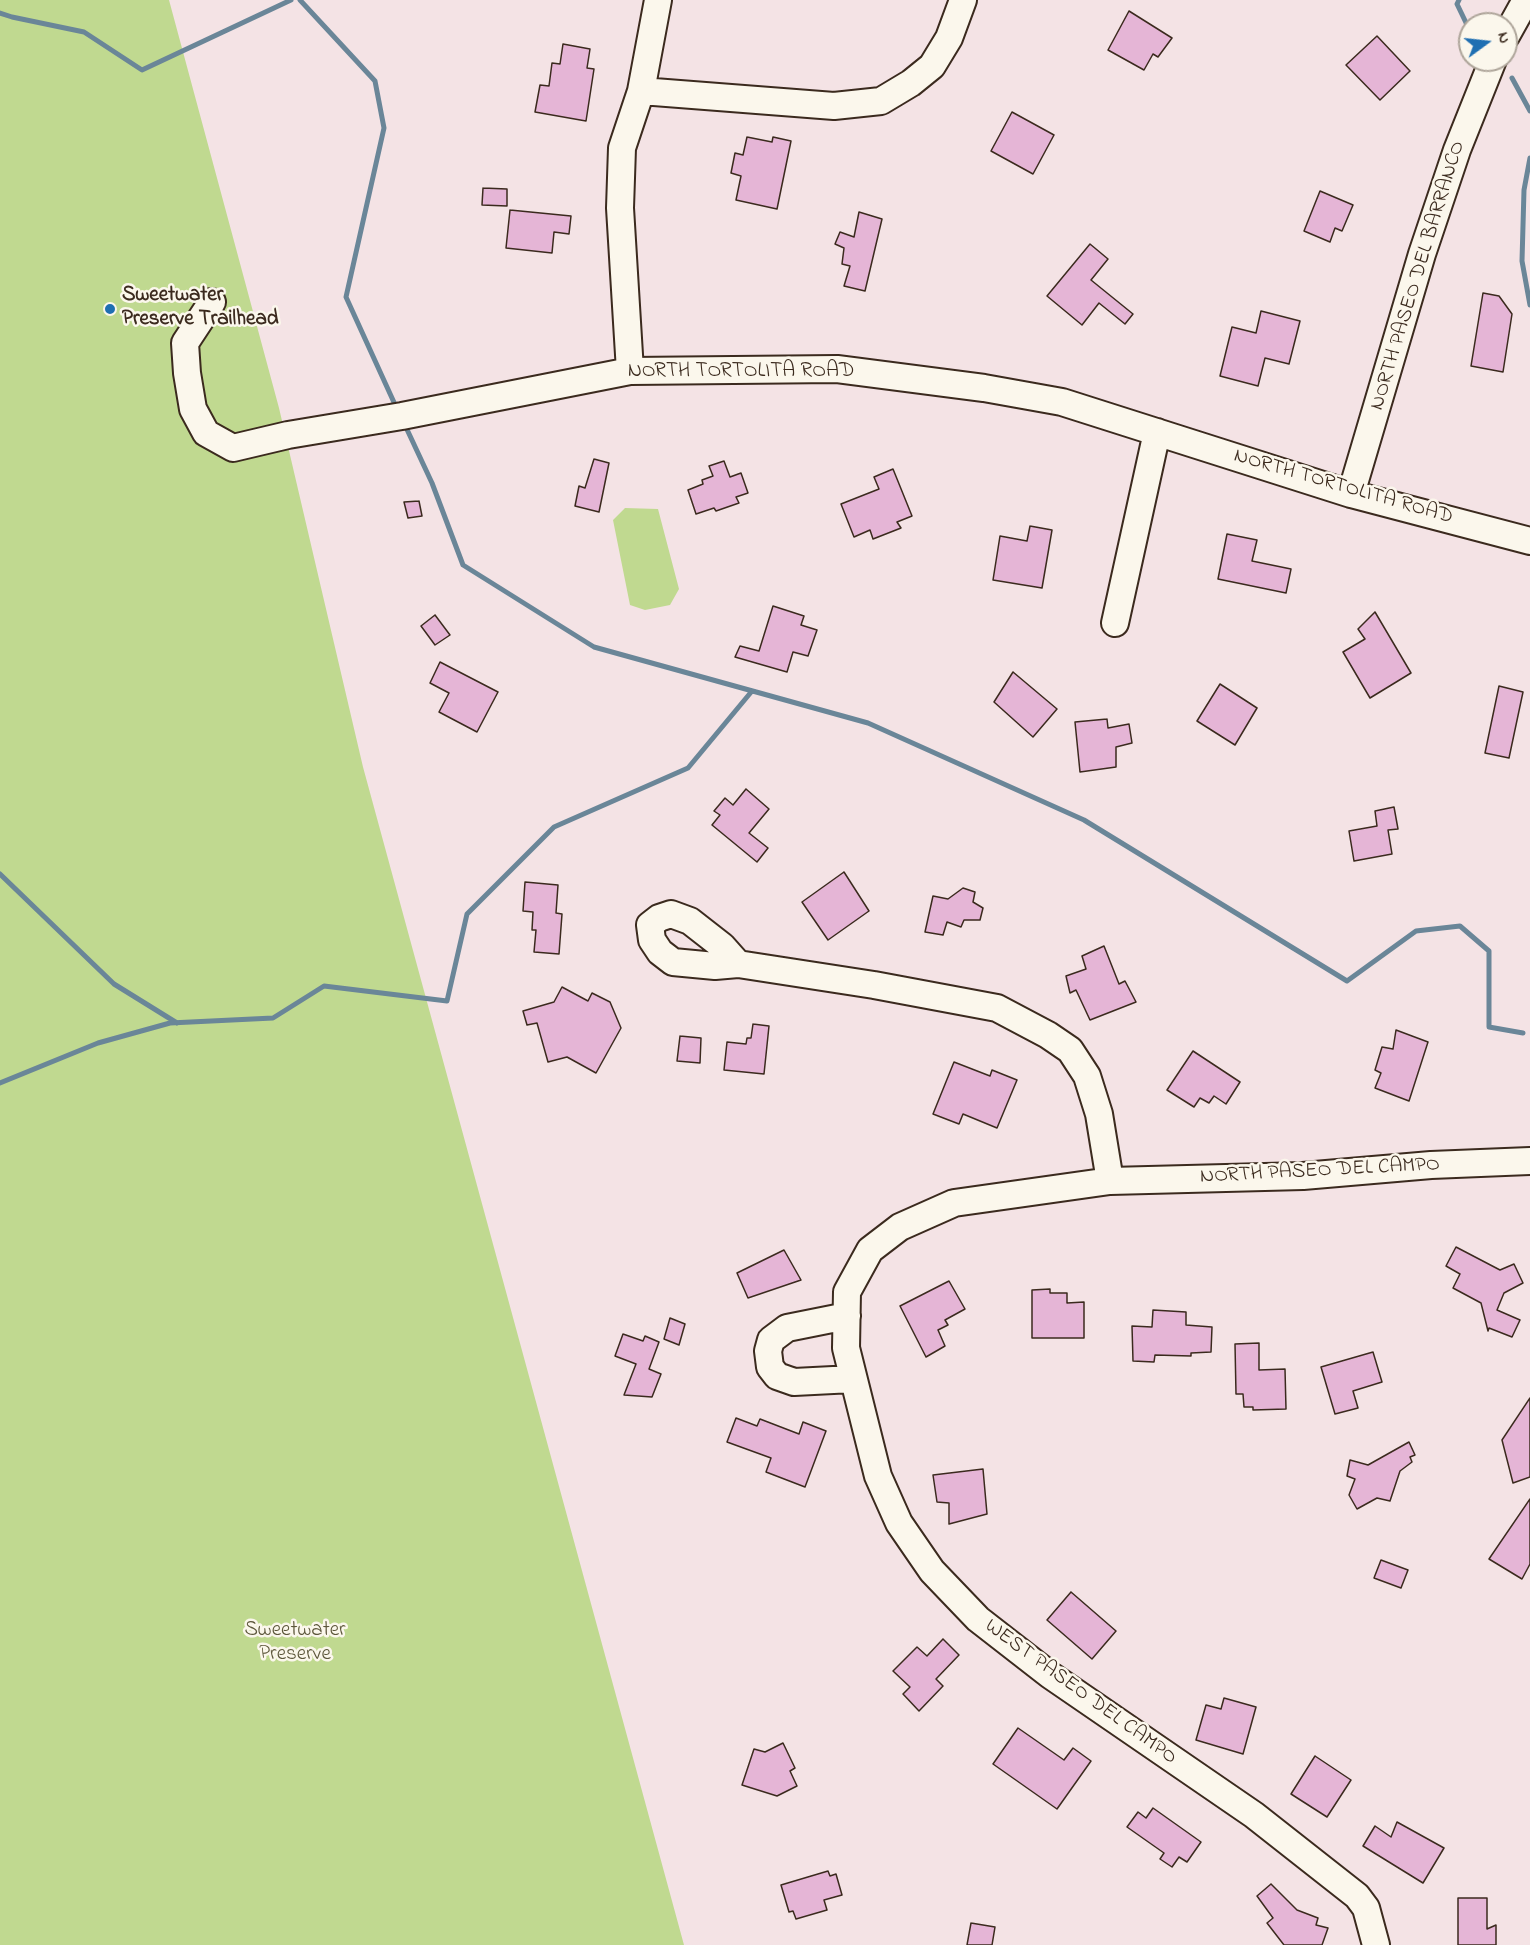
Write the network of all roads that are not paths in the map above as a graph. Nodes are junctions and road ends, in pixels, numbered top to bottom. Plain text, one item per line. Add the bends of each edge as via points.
1 (658, 0) edge
2 (963, 0) edge
3 (1488, 72) edge
4 (641, 91) junction
5 (212, 302) dead end
6 (630, 370) junction
7 (1156, 432) junction
8 (1352, 494) junction
9 (1530, 541) edge
10 (1115, 623) dead end
11 (738, 964) dead end
12 (1530, 1161) edge
13 (1110, 1181) junction
14 (847, 1316) junction
15 (854, 1379) junction
16 (1376, 1945) edge

1 - 4 street
2 - 4 street via 949,38 932,66 881,101 834,106
3 - 8 street, NORTH PASEO DEL BARRANCO via 1433,223
4 - 6 street via 622,148 620,198
5 - 6 street, NORTH TORTOLITA ROAD via 185,343 187,373 193,409 206,433 233,448
6 - 7 street, NORTH TORTOLITA ROAD via 837,369 1062,402
7 - 8 street, NORTH TORTOLITA ROAD
7 - 10 street
8 - 9 street, NORTH TORTOLITA ROAD
11 - 13 street via 996,1008 1048,1035 1070,1050 1087,1076 1099,1114
12 - 13 street, NORTH PASEO DEL CAMPO via 1302,1176
13 - 14 street, WEST PASEO DEL CAMPO via 954,1203 900,1227 870,1250 847,1292
14 - 15 street, WEST PASEO DEL CAMPO via 846,1348
14 - 15 street via 787,1328 771,1340 768,1351 770,1367 777,1376 794,1382
15 - 16 street, WEST PASEO DEL CAMPO via 878,1476 899,1523 932,1571 978,1619 1050,1675 1254,1815 1357,1896 1366,1908

